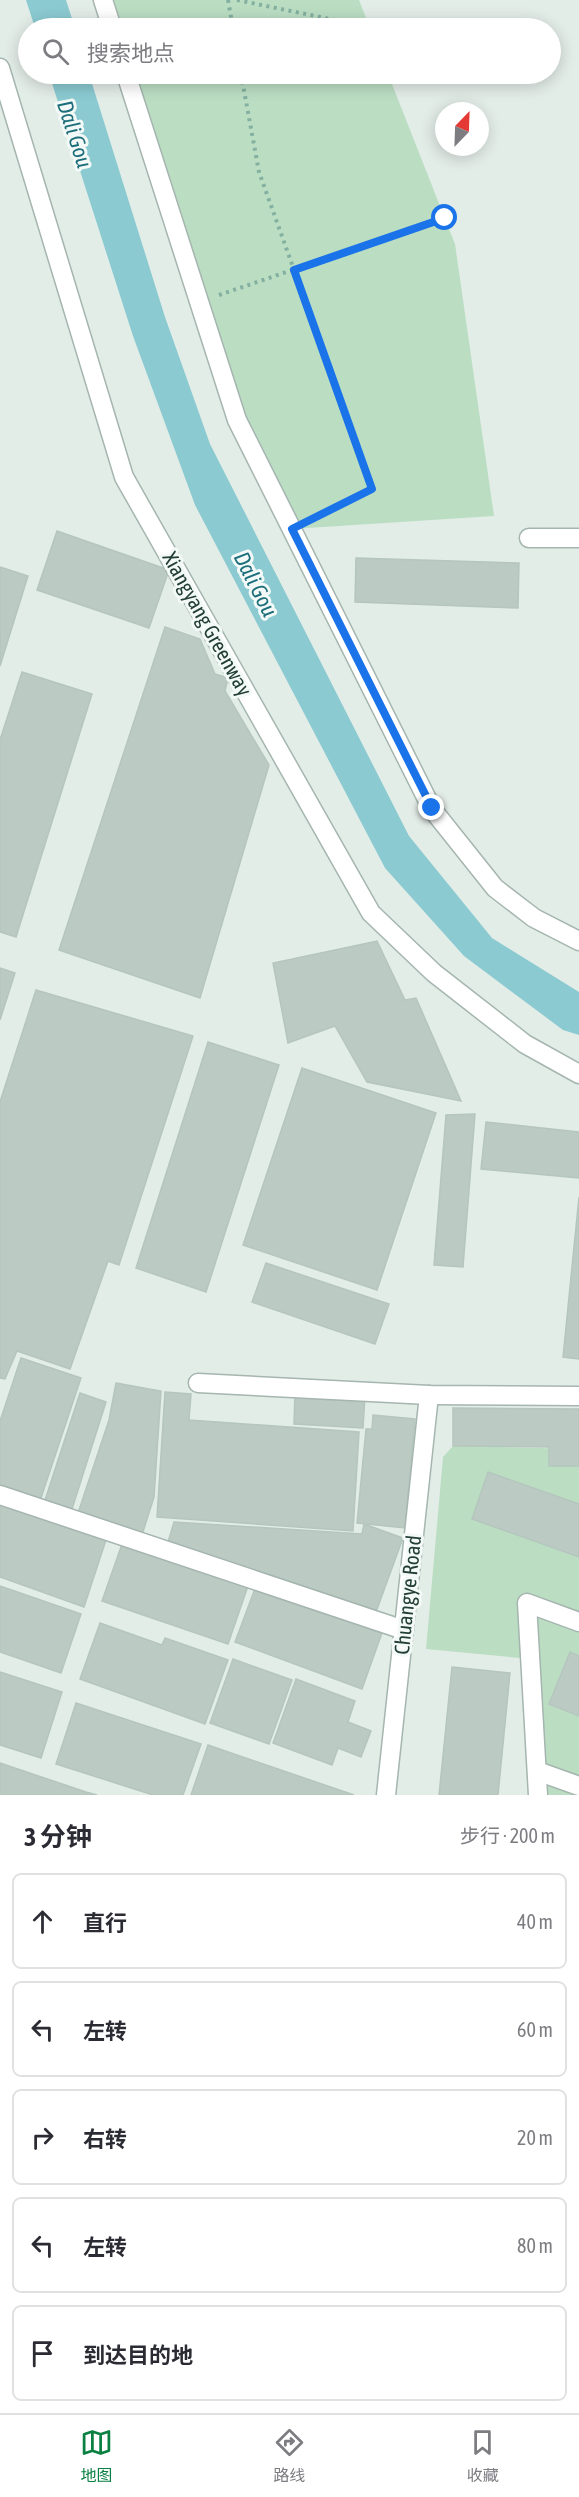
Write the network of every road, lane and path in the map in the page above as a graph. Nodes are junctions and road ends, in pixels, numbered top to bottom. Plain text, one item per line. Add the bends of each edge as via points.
1 (103, 0) edge
2 (228, 0) edge
3 (237, 0) edge
4 (109, 18) edge
5 (231, 18) edge
6 (325, 18) edge
7 (0, 68) edge
8 (129, 84) edge
9 (243, 84) edge
10 (445, 218) dead end
11 (294, 270) junction
12 (200, 302) junction
13 (292, 529) junction
14 (529, 538) dead end
15 (579, 538) edge
16 (579, 941) edge
17 (579, 1074) edge
18 (198, 1383) dead end
19 (429, 1395) junction
20 (579, 1396) edge
21 (0, 1495) edge
22 (579, 1622) edge
23 (404, 1630) junction
24 (537, 1771) junction
25 (579, 1786) edge
26 (387, 1795) edge
27 (538, 1795) edge

1 - 4 street
2 - 5 path
3 - 6 path
7 - 17 street, Xiangyang Greenway via 124,477 371,913 434,973 525,1044
8 - 12 street
9 - 11 path via 259,172
10 - 11 path
11 - 12 path
11 - 13 path via 372,489
12 - 13 street via 237,420
13 - 16 street via 432,808 495,888 534,918
14 - 15 street
18 - 19 street
19 - 20 street
19 - 23 street, Chuangye Road
21 - 23 street
22 - 24 street via 526,1603
23 - 26 street, Chuangye Road
24 - 25 street
24 - 27 street

